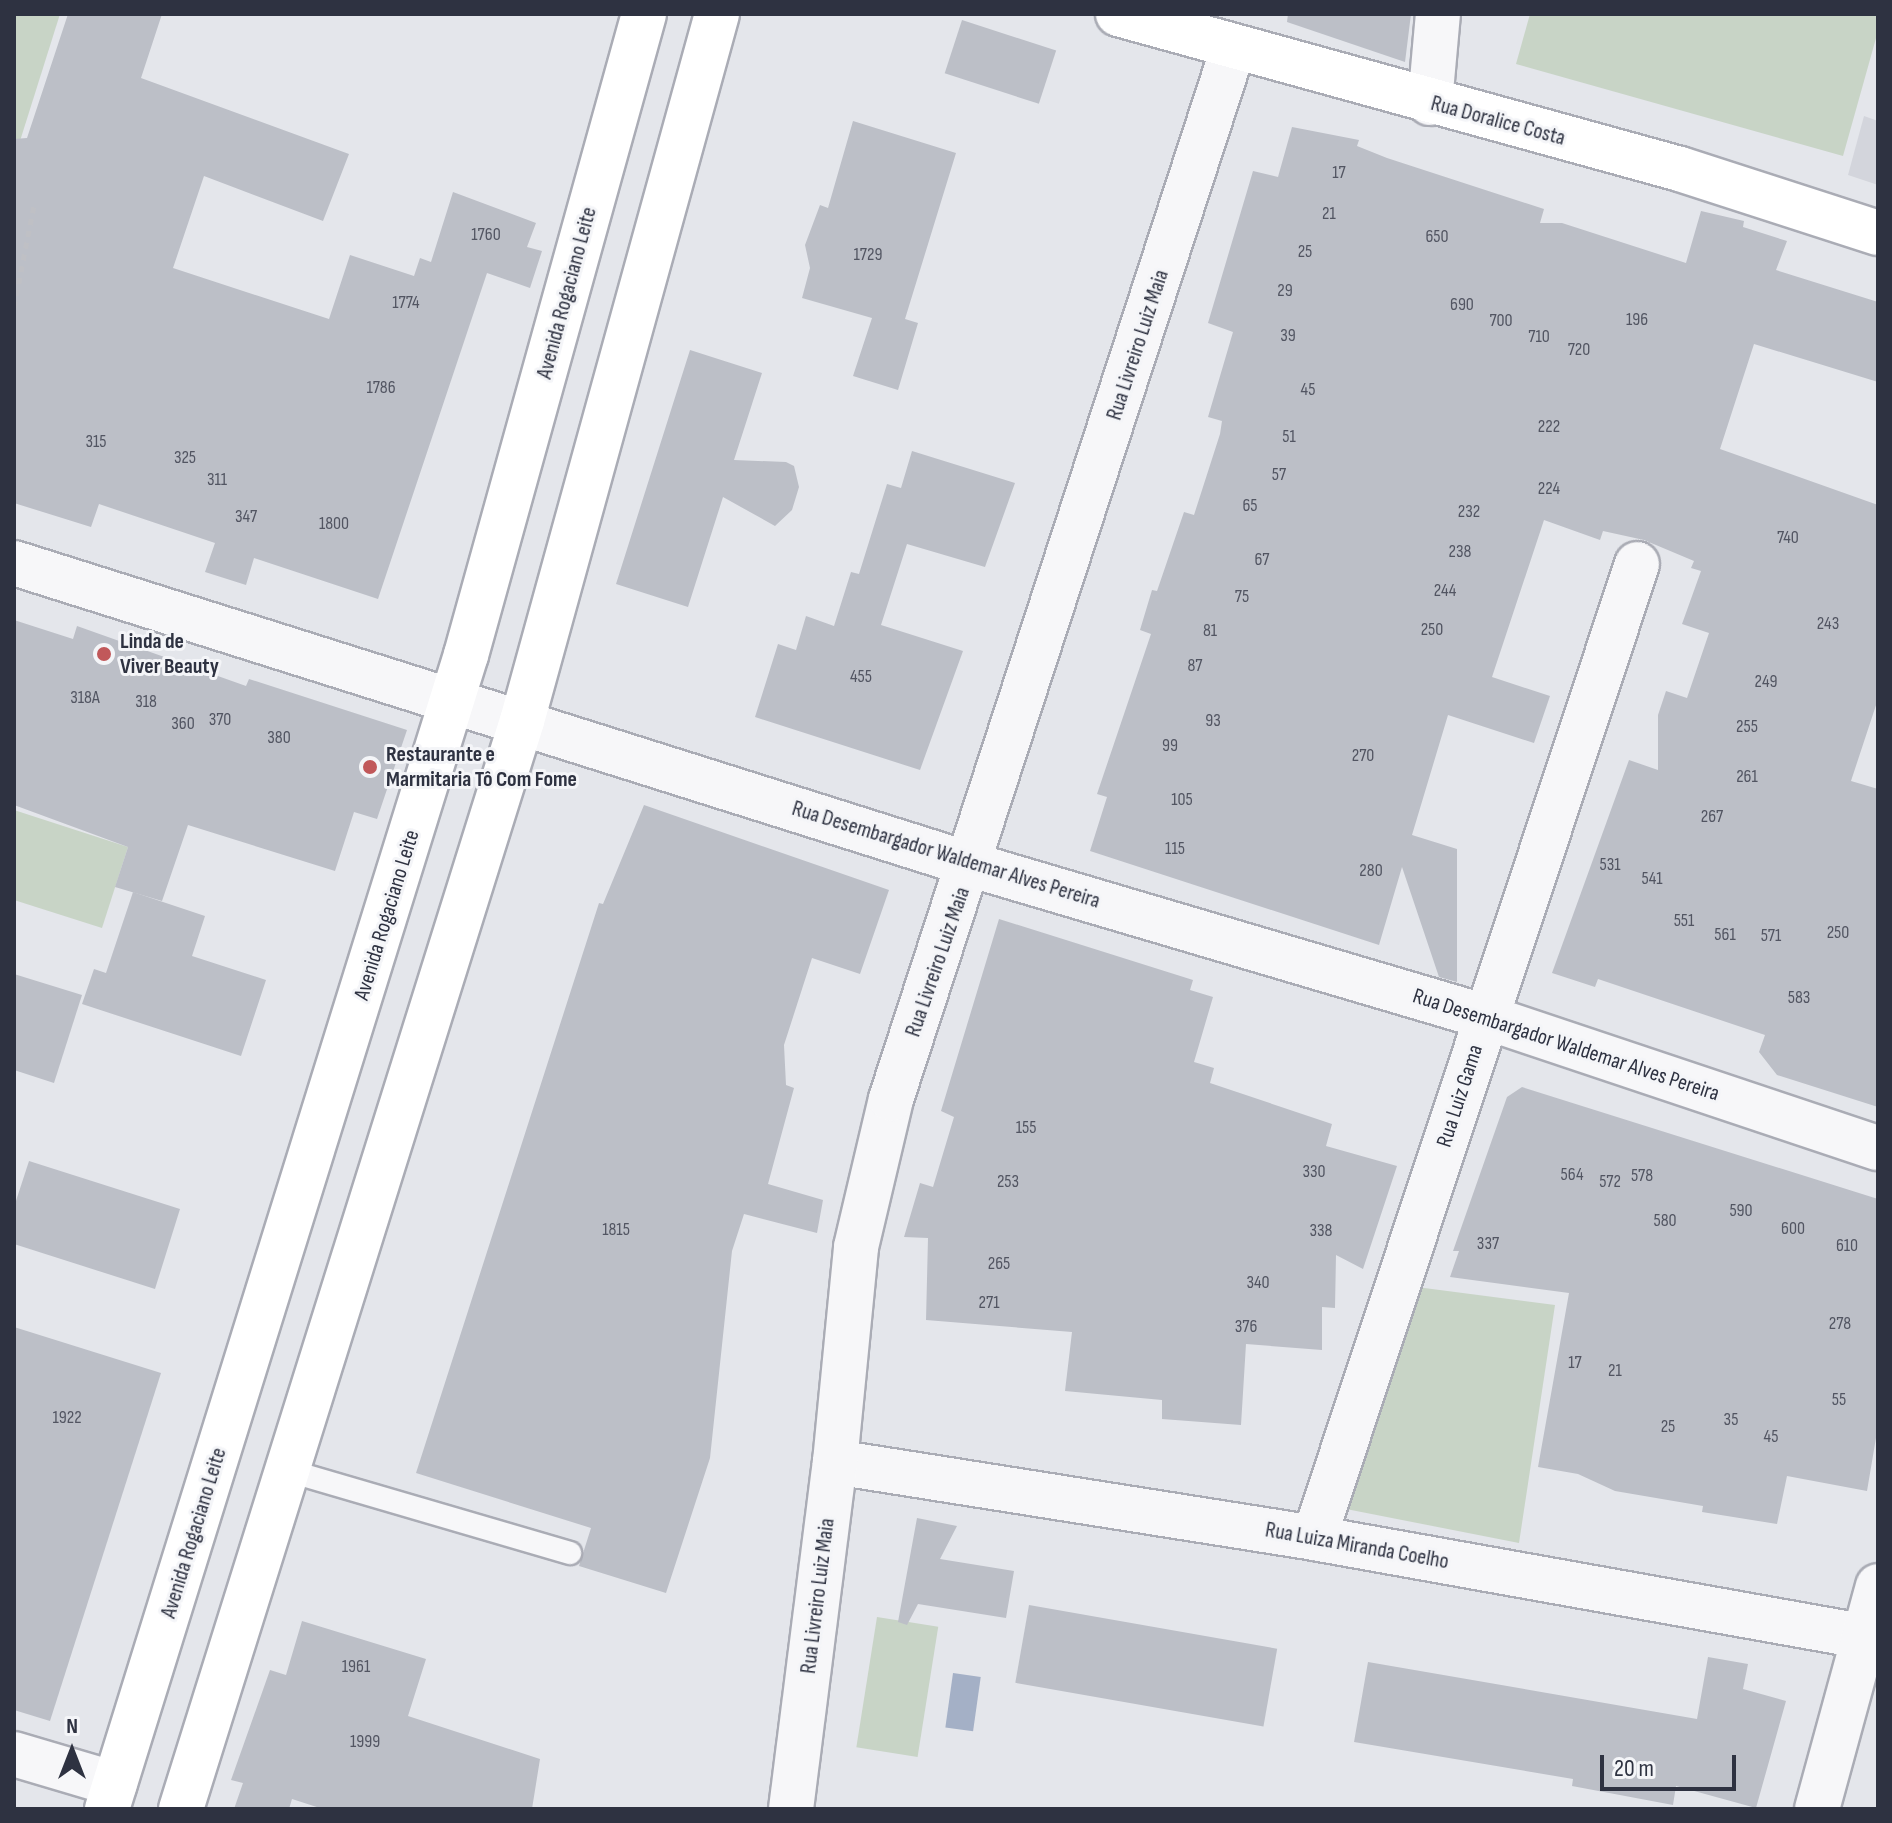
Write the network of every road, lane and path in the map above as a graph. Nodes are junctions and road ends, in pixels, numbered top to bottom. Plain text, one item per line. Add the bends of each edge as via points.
1 (644, 14) edge
2 (717, 14) edge
3 (1118, 14) edge
4 (1438, 14) edge
5 (1233, 49) junction
6 (1430, 103) junction
7 (34, 205) dead end
8 (1878, 233) edge
9 (14, 307) edge
10 (14, 563) edge
11 (1637, 564) dead end
12 (452, 700) junction
13 (522, 721) junction
14 (972, 865) junction
15 (1486, 1017) junction
16 (1878, 1148) edge
17 (835, 1462) junction
18 (286, 1470) junction
19 (1314, 1538) junction
20 (570, 1553) dead end
21 (1878, 1586) edge
22 (1871, 1638) edge
23 (14, 1754) edge
24 (111, 1797) edge
25 (181, 1809) edge
26 (791, 1809) edge
27 (1817, 1809) edge

1 - 12 main road, Avenida Rogaciano Leite
2 - 13 main road
3 - 5 main road, Rua Doralice Costa
4 - 6 street
5 - 6 main road, Rua Doralice Costa
5 - 14 street, Rua Livreiro Luiz Maia
6 - 8 main road, Rua Doralice Costa via 1680,169
7 - 9 path
10 - 12 street, Rua Desembargador Waldemar Alves Pereira
11 - 15 street, Rua Luiz Gama
12 - 13 street, Rua Desembargador Waldemar Alves Pereira
12 - 24 main road, Avenida Rogaciano Leite
13 - 14 street, Rua Desembargador Waldemar Alves Pereira
13 - 18 main road
14 - 15 street, Rua Desembargador Waldemar Alves Pereira
14 - 17 street, Rua Livreiro Luiz Maia via 891,1099 856,1247
15 - 16 street, Rua Desembargador Waldemar Alves Pereira
15 - 19 street, Rua Luiz Gama
17 - 19 street, Rua Luiza Miranda Coelho
17 - 26 street, Rua Livreiro Luiz Maia
18 - 20 lane
18 - 25 main road
19 - 22 street, Rua Luiza Miranda Coelho
21 - 22 street
22 - 27 street
23 - 24 street

